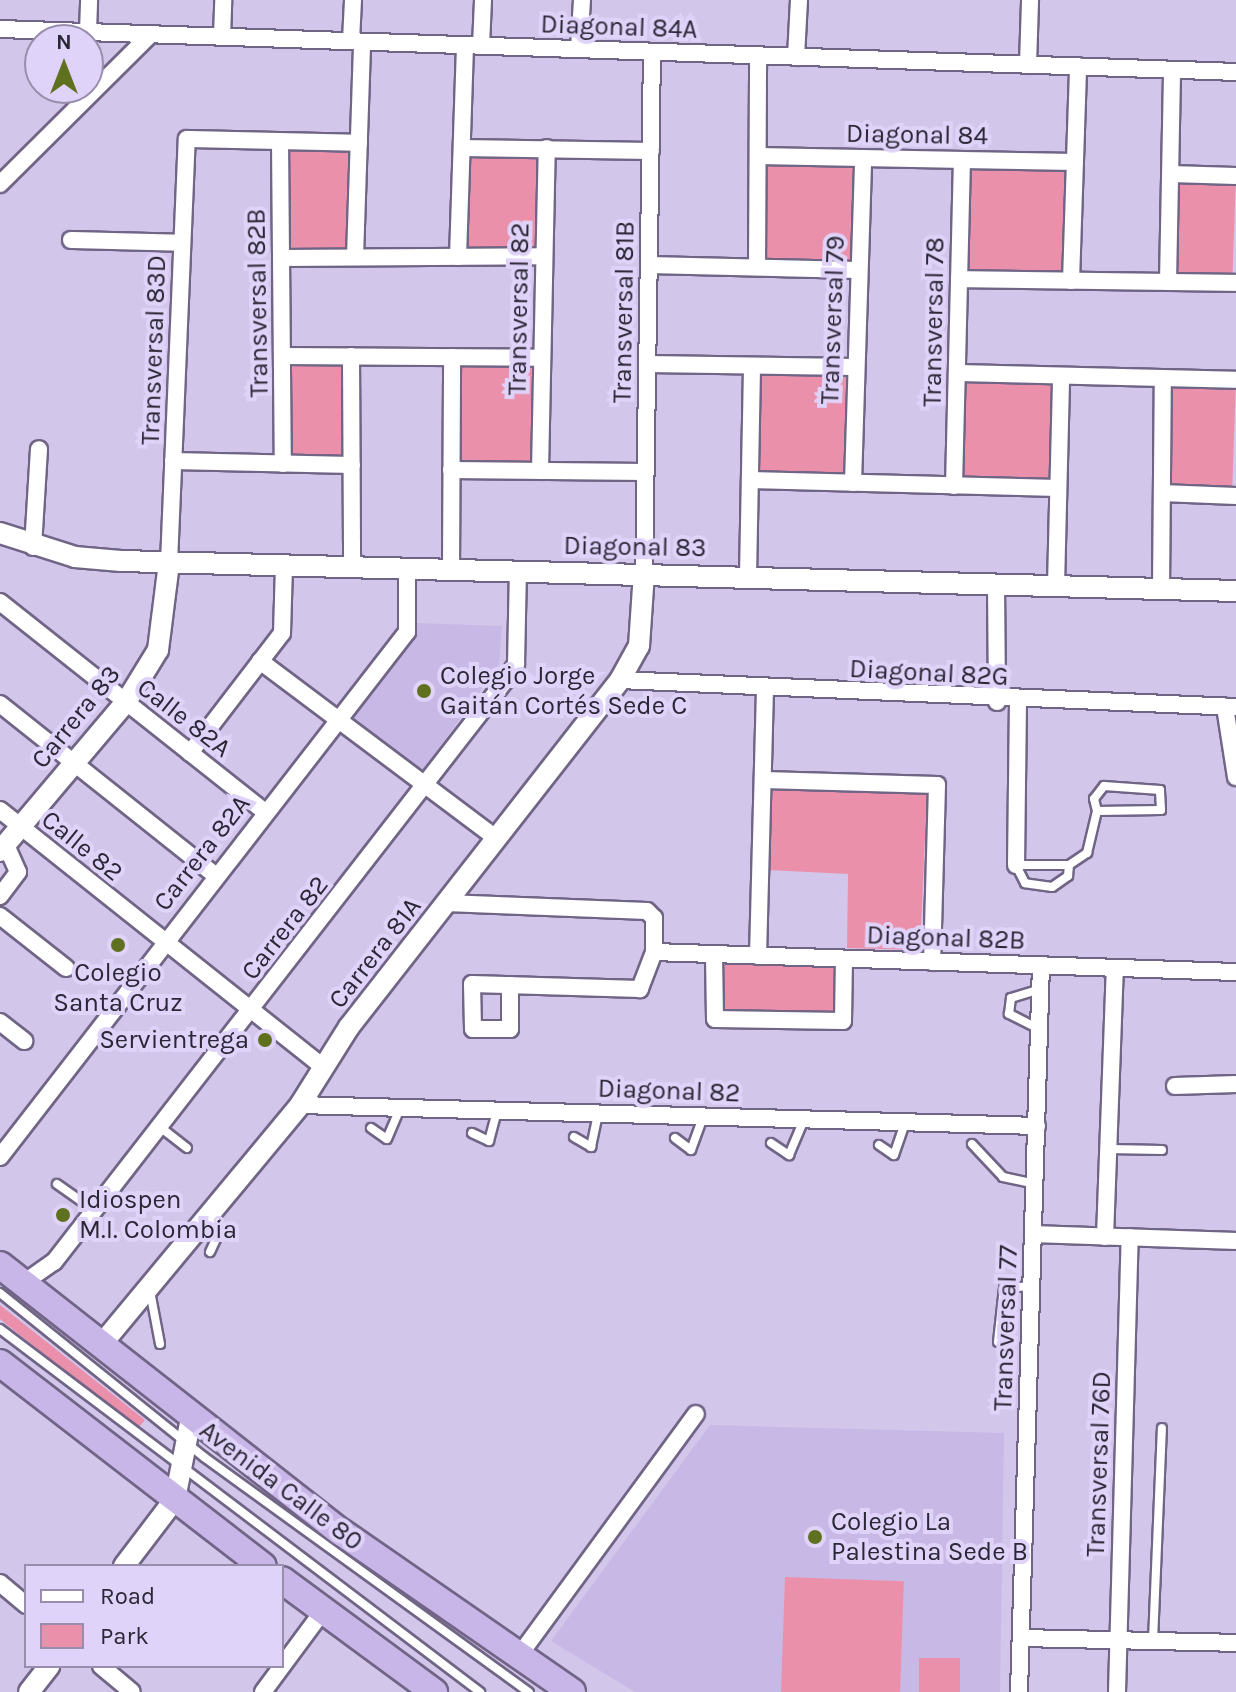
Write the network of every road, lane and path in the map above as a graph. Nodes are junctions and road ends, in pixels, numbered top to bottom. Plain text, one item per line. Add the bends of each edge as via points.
1 (89, 0) edge
2 (223, 0) edge
3 (353, 0) edge
4 (483, 0) edge
5 (582, 0) edge
6 (799, 0) edge
7 (1030, 0) edge
8 (88, 24) edge
9 (0, 29) edge
10 (24, 30) edge
11 (104, 33) edge
12 (150, 35) junction
13 (222, 37) junction
14 (356, 42) junction
15 (473, 46) junction
16 (579, 49) junction
17 (652, 52) junction
18 (758, 55) junction
19 (796, 57) junction
20 (1028, 65) junction
21 (1078, 66) junction
22 (1172, 70) junction
23 (1236, 72) edge
24 (280, 141) junction
25 (359, 143) junction
26 (462, 148) junction
27 (547, 148) junction
28 (651, 151) junction
29 (758, 156) junction
30 (863, 158) junction
31 (962, 160) junction
32 (1075, 162) junction
33 (1171, 174) junction
34 (1236, 176) edge
35 (0, 184) edge
36 (71, 240) dead end
37 (182, 243) junction
38 (544, 256) junction
39 (355, 257) junction
40 (458, 257) junction
41 (281, 258) junction
42 (649, 265) junction
43 (757, 267) junction
44 (858, 270) junction
45 (959, 279) junction
46 (1071, 281) junction
47 (1168, 282) junction
48 (1236, 283) edge
49 (282, 356) junction
50 (351, 356) junction
51 (452, 357) junction
52 (542, 358) junction
53 (647, 364) junction
54 (752, 366) junction
55 (855, 367) junction
56 (957, 373) junction
57 (1061, 376) junction
58 (1163, 378) junction
59 (1236, 380) edge
60 (39, 449) dead end
61 (173, 461) junction
62 (283, 464) junction
63 (352, 465) junction
64 (451, 470) junction
65 (540, 471) junction
66 (645, 472) junction
67 (750, 480) junction
68 (853, 483) junction
69 (954, 486) junction
70 (1058, 488) junction
71 (1162, 493) junction
72 (1236, 496) edge
73 (0, 533) edge
74 (33, 547) junction
75 (169, 563) junction
76 (284, 565) junction
77 (352, 567) junction
78 (407, 568) junction
79 (451, 569) junction
80 (518, 570) junction
81 (644, 573) junction
82 (748, 576) junction
83 (996, 584) junction
84 (1056, 586) junction
85 (1161, 589) junction
86 (1236, 591) edge
87 (0, 602) edge
88 (260, 661) junction
89 (620, 680) junction
90 (765, 687) junction
91 (126, 702) junction
92 (997, 702) junction
93 (1018, 702) junction
94 (0, 704) edge
95 (1231, 707) edge
96 (340, 719) junction
97 (190, 753) junction
98 (72, 764) junction
99 (1236, 777) edge
100 (764, 780) junction
101 (425, 785) junction
102 (0, 810) edge
103 (264, 811) junction
104 (1097, 811) junction
105 (20, 826) junction
106 (497, 839) junction
107 (3, 848) edge
108 (1016, 865) junction
109 (1069, 865) junction
110 (215, 875) junction
111 (0, 896) edge
112 (446, 903) junction
113 (0, 916) edge
114 (163, 943) junction
115 (654, 952) junction
116 (714, 955) junction
117 (758, 956) junction
118 (844, 959) junction
119 (932, 962) junction
120 (1041, 965) junction
121 (66, 968) dead end
122 (1115, 968) junction
123 (1236, 972) edge
124 (510, 985) junction
125 (1040, 989) junction
126 (249, 1012) junction
127 (0, 1022) edge
128 (1039, 1029) junction
129 (24, 1041) dead end
130 (323, 1067) junction
131 (1236, 1084) edge
132 (1175, 1086) dead end
133 (300, 1105) junction
134 (400, 1108) junction
135 (497, 1111) junction
136 (598, 1113) junction
137 (703, 1117) junction
138 (804, 1119) junction
139 (905, 1123) junction
140 (1037, 1126) junction
141 (160, 1127) junction
142 (371, 1128) dead end
143 (472, 1133) dead end
144 (574, 1137) dead end
145 (675, 1138) dead end
146 (771, 1143) dead end
147 (972, 1144) dead end
148 (879, 1145) dead end
149 (187, 1148) dead end
150 (1109, 1149) junction
151 (1162, 1150) dead end
152 (0, 1157) edge
153 (57, 1184) dead end
154 (1035, 1184) junction
155 (94, 1210) junction
156 (212, 1212) junction
157 (1033, 1234) junction
158 (1105, 1237) junction
159 (1130, 1237) junction
160 (1236, 1241) edge
161 (210, 1252) dead end
162 (0, 1265) edge
163 (1031, 1286) junction
164 (149, 1288) junction
165 (11, 1289) edge
166 (0, 1329) edge
167 (998, 1342) dead end
168 (160, 1344) dead end
169 (101, 1345) junction
170 (0, 1363) edge
171 (696, 1414) dead end
172 (191, 1418) junction
173 (1162, 1428) dead end
174 (188, 1444) junction
175 (182, 1473) junction
176 (175, 1499) junction
177 (126, 1564) edge
178 (260, 1564) edge
179 (284, 1582) edge
180 (0, 1583) edge
181 (24, 1603) edge
182 (323, 1611) junction
183 (1021, 1638) junction
184 (1118, 1640) junction
185 (1153, 1641) junction
186 (1236, 1643) edge
187 (518, 1657) junction
188 (284, 1664) edge
189 (47, 1668) edge
190 (103, 1668) edge
191 (281, 1668) edge
192 (29, 1692) edge
193 (132, 1692) edge
194 (263, 1692) edge
195 (434, 1692) edge
196 (480, 1692) edge
197 (529, 1692) edge
198 (572, 1692) edge
199 (1019, 1692) edge
200 (1117, 1692) edge

1 - 8 street
2 - 13 street
3 - 14 street
4 - 15 street
5 - 16 street
6 - 19 street
7 - 20 street
9 - 10 street, Diagonal 84A
11 - 12 street, Diagonal 84A
12 - 13 street, Diagonal 84A
12 - 35 street
13 - 14 street, Diagonal 84A
14 - 15 street, Diagonal 84A
14 - 25 street
15 - 16 street, Diagonal 84A
15 - 26 street
16 - 17 street, Diagonal 84A
17 - 18 street, Diagonal 84A
17 - 28 street, Transversal 81B
18 - 19 street, Diagonal 84A
18 - 29 street
19 - 20 street, Diagonal 84A
20 - 21 street, Diagonal 84A
21 - 22 street, Diagonal 84A
21 - 32 street
22 - 23 street, Diagonal 84A
22 - 33 street
24 - 25 street
24 - 37 street, Transversal 83D via 187,139
24 - 41 street, Transversal 82B
25 - 39 street
26 - 27 street
26 - 40 street
27 - 28 street
27 - 38 street, Transversal 82
28 - 42 street, Transversal 81B
29 - 30 street, Diagonal 84
29 - 43 street
30 - 31 street, Diagonal 84
30 - 44 street, Transversal 79
31 - 32 street, Diagonal 84
31 - 45 street, Transversal 78
32 - 46 street
33 - 34 street
33 - 47 street
36 - 37 street
37 - 61 street, Transversal 83D
38 - 40 street
38 - 52 street, Transversal 82
39 - 40 street
39 - 41 street
41 - 49 street, Transversal 82B
42 - 43 street
42 - 53 street, Transversal 81B
43 - 44 street
44 - 55 street, Transversal 79
45 - 46 street
45 - 56 street, Transversal 78
46 - 47 street
47 - 48 street
49 - 50 street
49 - 62 street, Transversal 82B
50 - 51 street
50 - 63 street
51 - 52 street
51 - 64 street
52 - 65 street, Transversal 82
53 - 54 street
53 - 66 street, Transversal 81B
54 - 55 street
54 - 67 street
55 - 68 street, Transversal 79
56 - 57 street
56 - 69 street, Transversal 78
57 - 58 street
57 - 70 street
58 - 59 street
58 - 71 street
60 - 74 street
61 - 62 street
61 - 75 street, Transversal 83D
62 - 63 street
63 - 77 street
64 - 65 street
64 - 79 street
65 - 66 street
66 - 81 street, Transversal 81B
67 - 68 street
67 - 82 street
68 - 69 street
69 - 70 street
70 - 84 street
71 - 72 street
71 - 85 street
73 - 74 street, Diagonal 83
74 - 75 street, Diagonal 83
75 - 76 street, Diagonal 83
75 - 91 street, Carrera 83 via 166,628
76 - 77 street, Diagonal 83
76 - 88 street via 282,633
77 - 78 street, Diagonal 83
78 - 79 street, Diagonal 83
78 - 96 street, Carrera 82A via 407,632
79 - 80 street, Diagonal 83
80 - 81 street, Diagonal 83
80 - 101 street, Carrera 82 via 516,664
81 - 82 street, Diagonal 83
81 - 89 street, Carrera 81A via 639,646
82 - 83 street, Diagonal 83
83 - 84 street, Diagonal 83
83 - 92 street
84 - 85 street, Diagonal 83
85 - 86 street, Diagonal 83
87 - 91 street, Calle 82A
88 - 96 street
88 - 97 street
89 - 90 street, Diagonal 82G
89 - 106 street, Carrera 81A
90 - 92 street, Diagonal 82G
90 - 100 street
91 - 97 street, Calle 82A
91 - 98 street, Carrera 83
92 - 93 street, Diagonal 82G
93 - 95 street, Diagonal 82G
93 - 108 street
94 - 98 street
95 - 99 street
96 - 101 street
96 - 103 street, Carrera 82A
97 - 103 street, Calle 82A
98 - 105 street, Carrera 83
98 - 110 street
100 - 117 street
100 - 119 street via 937,785
101 - 106 street
101 - 126 street, Carrera 82
102 - 105 street, Calle 82
103 - 110 street, Carrera 82A
104 - 104 lane via 1161,810 1153,786 1113,783 1096,790
104 - 109 lane via 1087,853
105 - 107 street, Carrera 83
105 - 114 street, Calle 82
106 - 112 street, Carrera 81A
107 - 111 street, Carrera 83 via 18,872
108 - 109 lane
108 - 109 lane via 1025,883 1052,887 1068,876
110 - 114 street, Carrera 82A
112 - 115 street via 651,913
112 - 130 street, Carrera 81A
113 - 121 street
114 - 126 street, Calle 82
114 - 152 street, Carrera 82A
115 - 116 street, Diagonal 82B
115 - 124 street via 640,989
116 - 117 street, Diagonal 82B
116 - 118 street via 715,1019 843,1021
117 - 118 street, Diagonal 82B
118 - 119 street, Diagonal 82B
119 - 120 street, Diagonal 82B
120 - 122 street, Diagonal 82B
120 - 125 street, Transversal 77
122 - 123 street, Diagonal 82B
122 - 150 street
124 - 124 street via 510,1029 473,1029 472,984
125 - 128 street, Transversal 77
125 - 128 lane via 1011,998 1009,1014 1017,1024
126 - 130 street, Calle 82
126 - 141 street, Carrera 82
127 - 129 street
128 - 140 street, Transversal 77
130 - 133 street, Carrera 81A
131 - 132 street
133 - 134 street, Diagonal 82
133 - 156 street, Carrera 81A
134 - 135 street, Diagonal 82
134 - 142 lane via 387,1139
135 - 136 street, Diagonal 82
135 - 143 lane via 489,1141
136 - 137 street, Diagonal 82
136 - 144 lane via 591,1147
137 - 138 street, Diagonal 82
137 - 145 lane via 691,1150
138 - 139 street, Diagonal 82
138 - 146 lane via 789,1155
139 - 140 street, Diagonal 82
139 - 148 lane via 894,1155
140 - 154 street, Transversal 77
141 - 149 lane
141 - 155 street, Carrera 82
147 - 154 lane via 1003,1177
150 - 151 lane
150 - 158 street
153 - 155 lane
154 - 157 street, Transversal 77
155 - 165 street, Carrera 82 via 48,1268
156 - 161 lane via 220,1231
156 - 164 street, Carrera 81A
157 - 158 street
157 - 163 street, Transversal 77
158 - 159 street
159 - 160 street
159 - 184 street, Transversal 76D
162 - 165 highway, Avenida Calle 80
163 - 167 lane via 1004,1288
163 - 183 street, Transversal 77
164 - 168 lane via 159,1307
164 - 169 street, Carrera 81A
165 - 169 highway, Avenida Calle 80
165 - 174 lane
166 - 175 lane
169 - 172 highway, Avenida Calle 80
170 - 176 highway
171 - 187 street
172 - 174 street
172 - 187 highway, Avenida Calle 80
173 - 185 lane
174 - 175 street
174 - 197 lane
175 - 176 street
175 - 196 lane
176 - 177 street
176 - 178 highway
179 - 182 highway
180 - 181 street
182 - 188 street
182 - 195 highway
183 - 184 street
183 - 199 street, Transversal 77
184 - 185 street
184 - 200 street, Transversal 76D
185 - 186 street
187 - 198 highway, Avenida Calle 80
189 - 192 street
190 - 193 street
191 - 194 street

